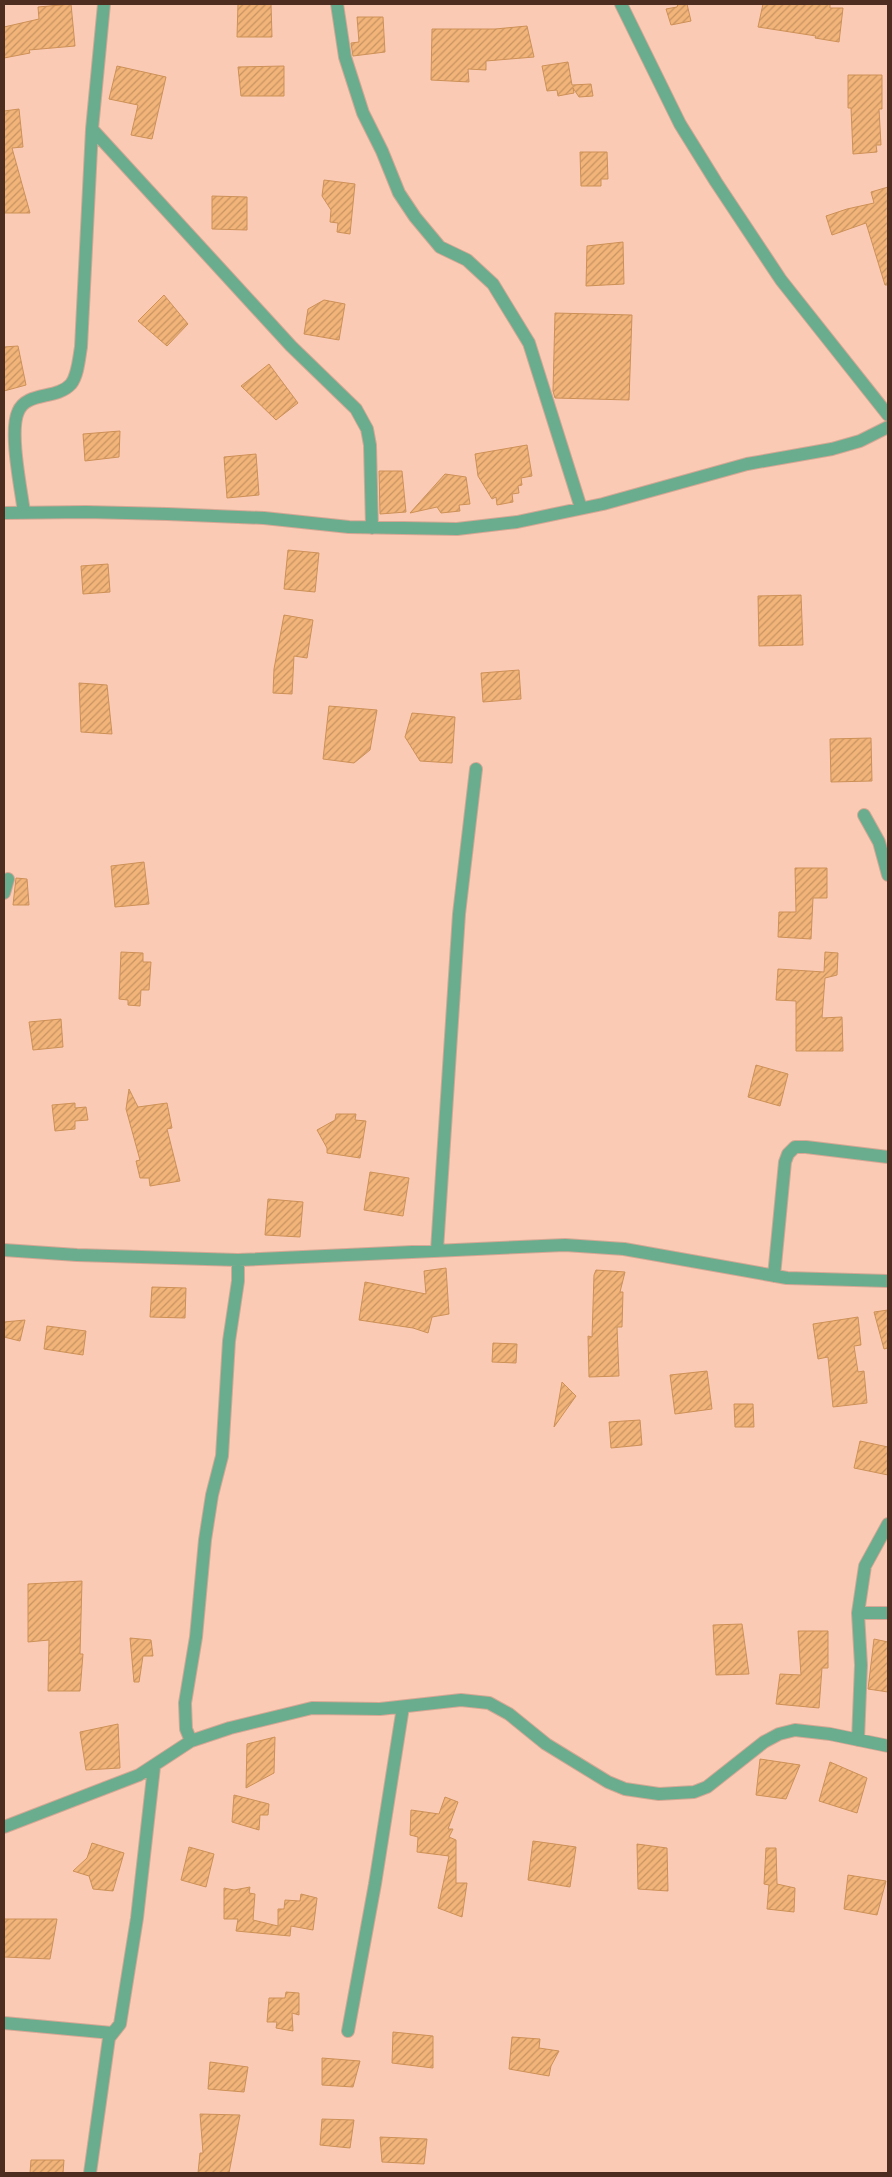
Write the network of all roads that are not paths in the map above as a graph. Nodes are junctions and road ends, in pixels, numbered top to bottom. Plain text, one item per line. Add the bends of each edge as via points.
1 (104, 4) edge
2 (338, 4) edge
3 (621, 4) edge
4 (92, 129) junction
5 (888, 415) edge
6 (888, 427) edge
7 (581, 508) junction
8 (24, 512) junction
9 (4, 513) edge
10 (372, 528) junction
11 (476, 769) dead end
12 (864, 815) dead end
13 (888, 875) edge
14 (8, 879) dead end
15 (4, 893) edge
16 (888, 1157) edge
17 (4, 1250) edge
18 (437, 1250) junction
19 (238, 1260) junction
20 (774, 1276) junction
21 (888, 1281) edge
22 (888, 1524) edge
23 (858, 1613) junction
24 (888, 1613) edge
25 (403, 1707) junction
26 (858, 1740) junction
27 (191, 1741) junction
28 (888, 1746) edge
29 (154, 1767) junction
30 (4, 1827) edge
31 (4, 2023) edge
32 (348, 2031) dead end
33 (112, 2032) junction
34 (90, 2173) edge

1 - 4 street
2 - 7 street via 344,57 363,112 399,193 440,247 467,260 493,284 529,343
3 - 5 street via 680,124 716,182 781,280
4 - 8 street via 81,347 71,383 64,390 24,402 18,412 15,433
4 - 10 street via 292,346 356,409 367,429 370,445
6 - 7 street via 860,441 832,449 747,464
7 - 10 street via 517,522 456,529
8 - 9 street
8 - 10 street via 264,518
11 - 18 street via 459,914
12 - 13 street via 879,842
14 - 15 street
16 - 20 street via 806,1146 795,1147 788,1154 784,1162
17 - 19 street
18 - 19 street
18 - 20 street via 565,1245 624,1249
19 - 27 street via 222,1456 206,1531 196,1637 185,1703 186,1729
20 - 21 street
22 - 23 street via 865,1566
23 - 24 street
23 - 26 street via 861,1665
25 - 26 street via 446,1701 489,1703 509,1714 546,1744 608,1782 643,1793 694,1792 707,1787 764,1742 795,1730
25 - 27 street via 312,1708
25 - 32 street
26 - 28 street
27 - 29 street
29 - 30 street
29 - 33 street via 136,1928 120,2024
31 - 33 street
33 - 34 street

